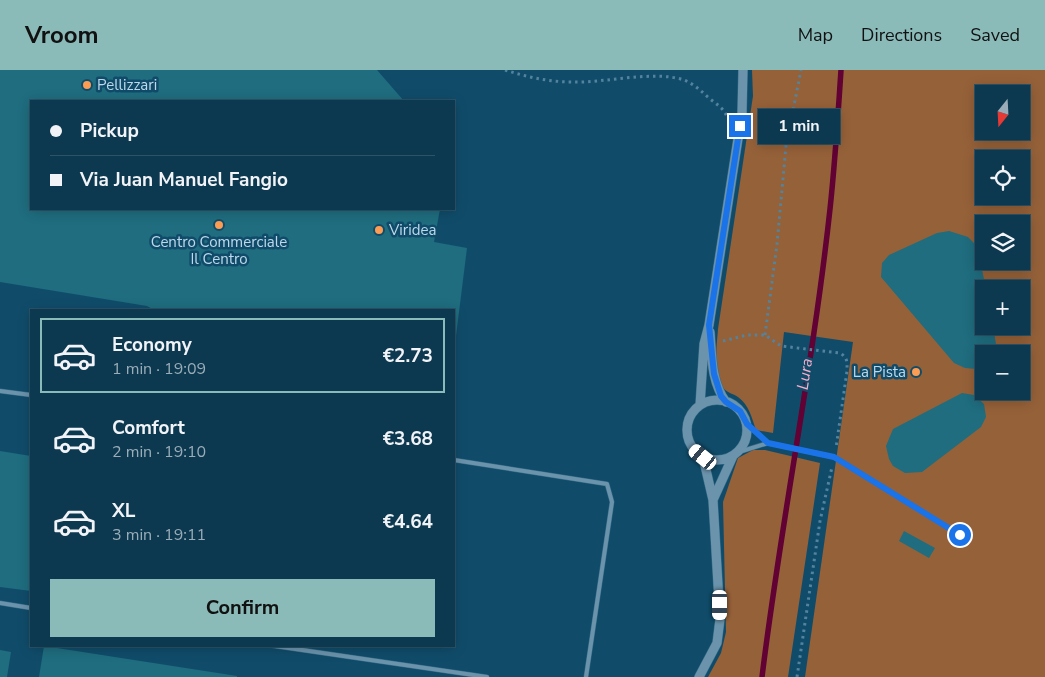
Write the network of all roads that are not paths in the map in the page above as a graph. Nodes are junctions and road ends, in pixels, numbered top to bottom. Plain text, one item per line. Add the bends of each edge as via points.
1 (742, 70) edge
2 (709, 325) junction
3 (0, 391) edge
4 (30, 395) edge
5 (726, 402) junction
6 (700, 405) junction
7 (747, 424) junction
8 (768, 443) junction
9 (736, 454) junction
10 (703, 457) junction
11 (455, 460) edge
12 (713, 500) junction
13 (960, 535) dead end
14 (0, 603) edge
15 (30, 608) edge
16 (282, 647) edge
17 (486, 677) edge
18 (586, 677) edge
19 (699, 677) edge

1 - 2 street via 741,122
2 - 5 street via 714,374
2 - 6 street via 704,344
3 - 4 lane
5 - 6 street
5 - 7 street via 740,411
6 - 10 street via 693,412 687,432 695,451
7 - 8 lane
7 - 9 street via 746,440
8 - 9 lane
8 - 13 lane via 834,457
9 - 10 street via 719,460
9 - 12 street
10 - 12 street
11 - 18 lane via 606,484 612,502
12 - 19 street via 720,631 714,651
14 - 15 lane
16 - 17 lane

